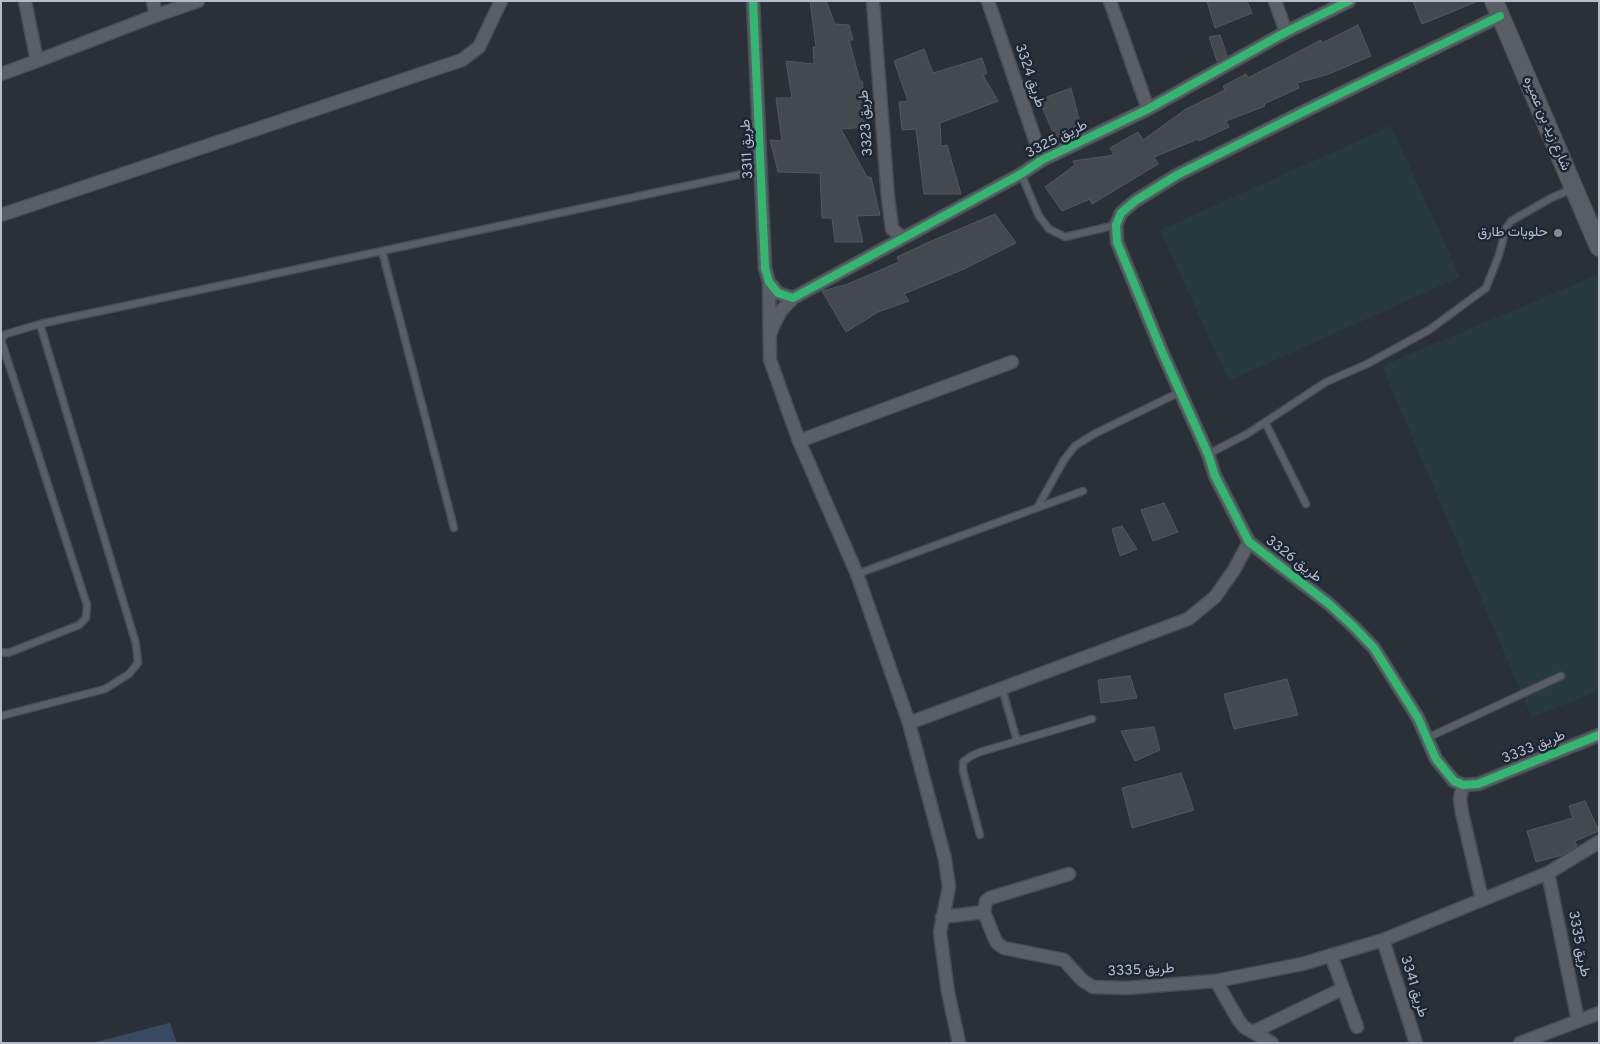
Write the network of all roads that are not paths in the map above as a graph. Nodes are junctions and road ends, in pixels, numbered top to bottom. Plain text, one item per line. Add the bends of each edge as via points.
1 (25, 1) edge
2 (153, 1) edge
3 (198, 1) edge
4 (501, 1) edge
5 (753, 1) edge
6 (873, 1) edge
7 (988, 1) edge
8 (1110, 1) edge
9 (1275, 1) edge
10 (1349, 1) edge
11 (1497, 8) edge
12 (156, 15) junction
13 (1286, 32) junction
14 (37, 61) junction
15 (1, 74) edge
16 (1148, 109) junction
17 (1042, 160) junction
18 (1021, 174) junction
19 (762, 178) junction
20 (1574, 188) junction
21 (1, 215) edge
22 (1116, 225) junction
23 (903, 238) junction
24 (1599, 247) edge
25 (382, 251) junction
26 (769, 282) junction
27 (793, 298) junction
28 (40, 324) junction
29 (1, 339) edge
30 (768, 342) junction
31 (1012, 362) dead end
32 (1180, 392) junction
33 (1264, 422) junction
34 (799, 441) junction
35 (1208, 454) junction
36 (1083, 491) dead end
37 (1306, 504) dead end
38 (1037, 508) junction
39 (454, 528) dead end
40 (1249, 542) junction
41 (857, 574) junction
42 (1, 652) edge
43 (1561, 676) dead end
44 (1002, 688) junction
45 (1, 716) edge
46 (1092, 719) dead end
47 (909, 723) junction
48 (1599, 735) edge
49 (1427, 738) junction
50 (1017, 741) junction
51 (1463, 785) junction
52 (980, 835) dead end
53 (1599, 842) edge
54 (1548, 873) junction
55 (1069, 874) dead end
56 (1482, 899) junction
57 (984, 912) junction
58 (942, 917) junction
59 (1383, 940) junction
60 (1331, 955) junction
61 (1216, 981) junction
62 (1342, 989) junction
63 (1599, 1013) edge
64 (1578, 1021) junction
65 (1357, 1028) dead end
66 (1253, 1032) junction
67 (1412, 1041) edge
68 (959, 1043) edge
69 (1272, 1043) edge
70 (1520, 1043) edge

1 - 14 street
2 - 12 street
3 - 12 street
4 - 21 street via 479,47 462,60
5 - 19 street, طريق 3311
6 - 23 street, طريق 3323 via 888,198 892,229
7 - 17 street, طريق 3324
8 - 16 street
9 - 13 street
10 - 13 street, طريق 3325
11 - 20 street, شارع زيد بن عميره
11 - 22 street via 1177,175 1135,201 1121,213
12 - 14 street
13 - 16 street, طريق 3325
14 - 15 street
16 - 17 street, طريق 3325
17 - 18 street, طريق 3325
18 - 22 lane via 1039,216 1049,229 1066,237
18 - 23 street, طريق 3325
19 - 25 lane via 747,173
19 - 26 street, طريق 3311 via 765,268
20 - 24 street, شارع زيد بن عميره
20 - 33 lane via 1510,222 1486,288 1429,330 1326,382
22 - 32 street, طريق 3326 via 1117,242
23 - 27 street, طريق 3325
25 - 28 lane
25 - 39 lane
26 - 27 street, طريق 3311 via 778,293
26 - 30 street
27 - 30 street via 777,318
28 - 29 lane via 6,334
28 - 45 lane via 136,644 138,663 129,674 105,689
29 - 42 lane via 87,604 86,618 79,625 8,653
30 - 34 street via 770,360
31 - 34 street
32 - 35 street, طريق 3326
32 - 38 lane via 1075,446
33 - 35 lane
33 - 37 lane
34 - 41 street
35 - 40 street, طريق 3326 via 1215,476
36 - 38 lane
38 - 41 lane
40 - 44 street via 1216,597 1188,620
40 - 49 street, طريق 3326 via 1329,604 1374,648
41 - 47 street
43 - 49 lane
44 - 47 street
44 - 50 lane
46 - 50 lane
47 - 58 street via 945,859 949,887
48 - 51 street, طريق 3333 via 1478,784
49 - 51 street, طريق 3326 via 1436,759 1454,781
50 - 52 lane via 980,752 963,762
51 - 56 street via 1462,813
53 - 54 street, طريق 3335
54 - 56 street, طريق 3335
54 - 64 street, طريق 3335
55 - 57 street via 990,898
56 - 59 street, طريق 3335
57 - 58 street
57 - 61 street, طريق 3335 via 997,943 1004,948 1064,960 1093,987 1127,988
58 - 68 street via 940,932 948,992
59 - 60 street, طريق 3335
59 - 67 street, طريق 3341
60 - 61 street, طريق 3335
60 - 62 street
61 - 66 street via 1239,1021
62 - 65 street
62 - 66 street
63 - 64 street
64 - 70 street
66 - 69 street

